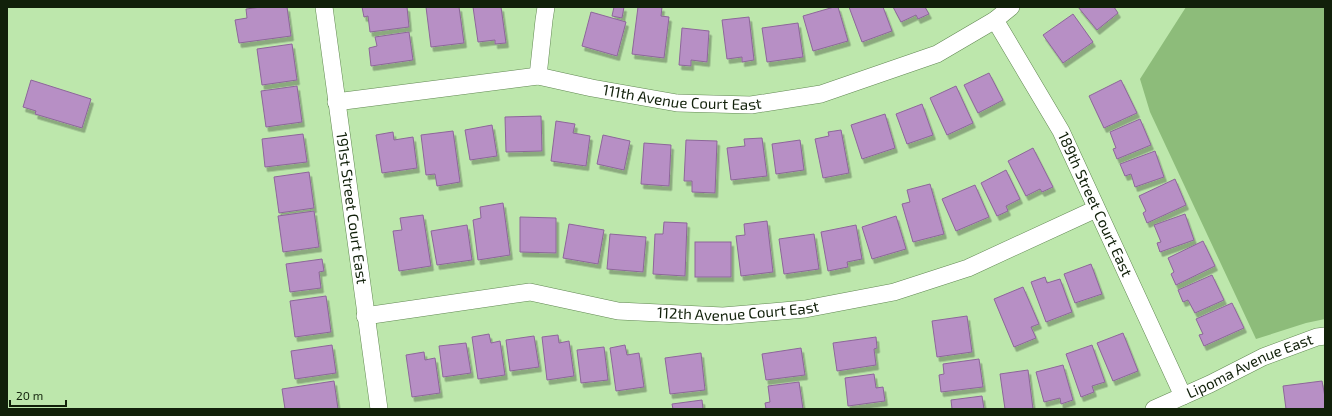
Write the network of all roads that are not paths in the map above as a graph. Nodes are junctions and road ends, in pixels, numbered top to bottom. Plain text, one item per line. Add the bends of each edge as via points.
1 (324, 7) edge
2 (546, 7) edge
3 (1011, 7) edge
4 (995, 20) junction
5 (538, 76) junction
6 (336, 102) junction
7 (1096, 208) junction
8 (366, 316) junction
9 (1325, 336) edge
10 (1183, 396) junction
11 (379, 409) edge
12 (1154, 409) edge

1 - 6 street, 191st Street Court East
2 - 5 street
3 - 4 street, 111th Avenue Court East
4 - 5 street, 111th Avenue Court East via 937,54 881,74 821,94 751,105 677,103
4 - 7 street, 189th Street Court East via 1061,131
5 - 6 street, 111th Avenue Court East
6 - 8 street, 191st Street Court East
7 - 8 street, 112th Avenue Court East via 968,268 894,292 805,309 723,316 618,312 530,292
7 - 10 street, 189th Street Court East
8 - 11 street, 191st Street Court East
9 - 10 street, Lipoma Avenue East via 1263,357
10 - 12 street, Lipoma Avenue East

